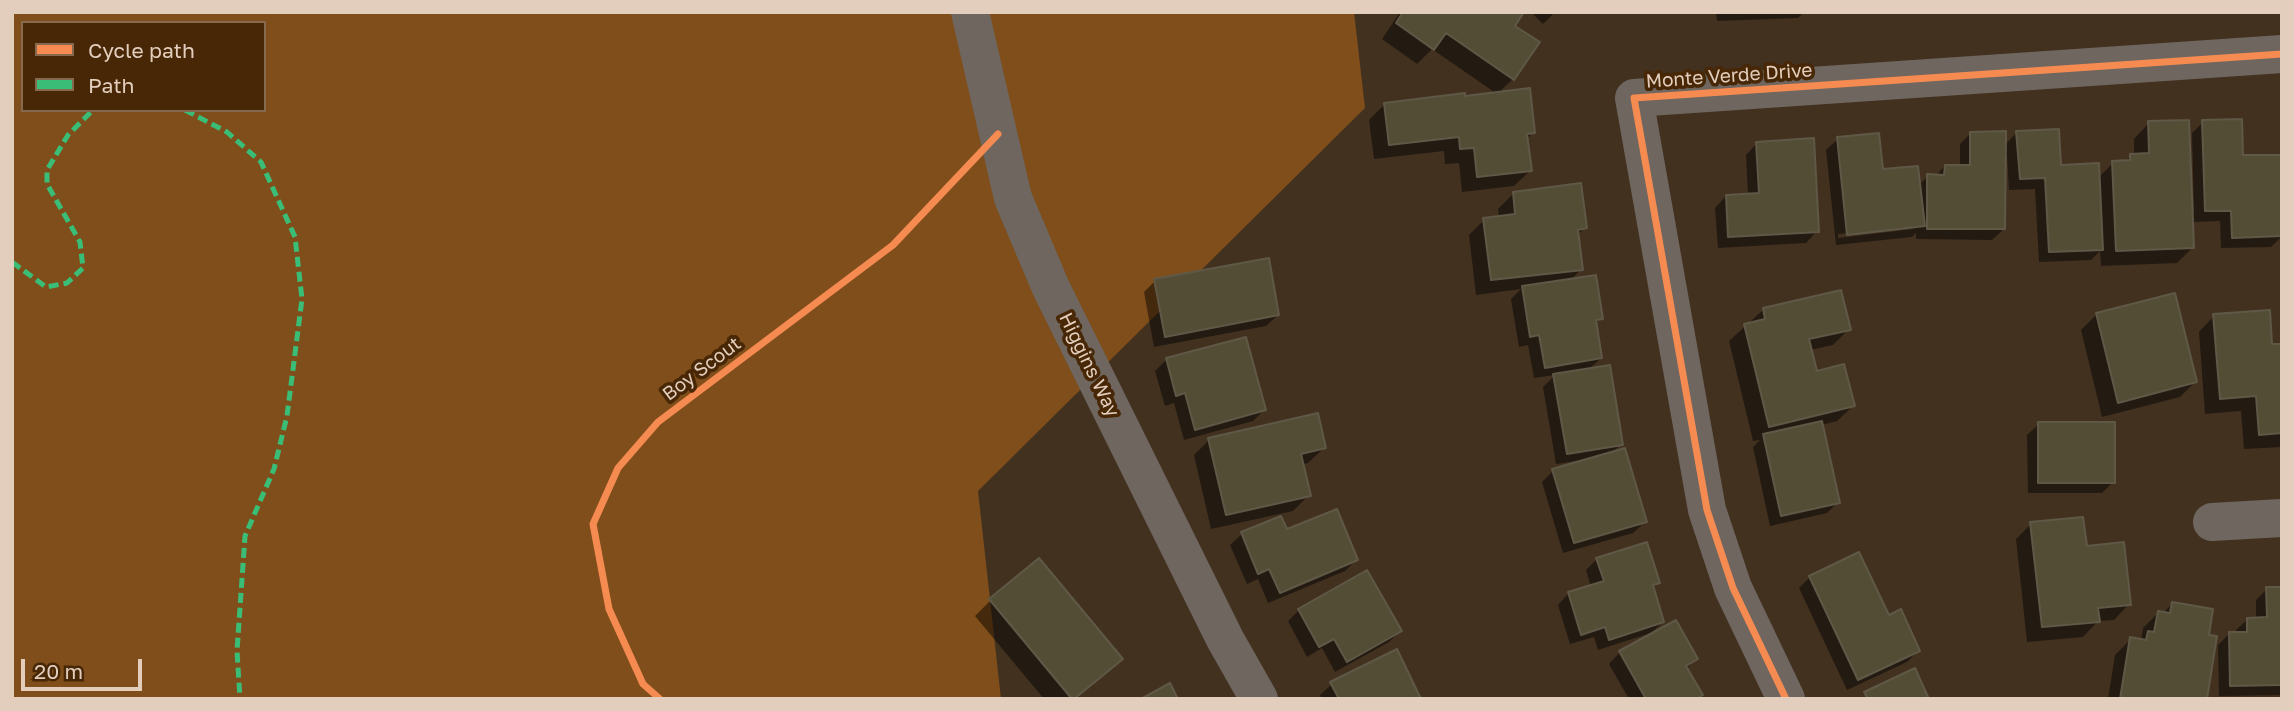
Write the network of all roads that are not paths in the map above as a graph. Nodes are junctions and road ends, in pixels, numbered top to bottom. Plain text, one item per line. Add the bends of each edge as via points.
1 (970, 12) edge
2 (2282, 54) edge
3 (2282, 517) edge
4 (2212, 522) dead end
5 (1259, 699) edge
6 (1786, 699) edge

1 - 5 street, Higgins Way via 1013,198 1051,288
2 - 6 street, Monte Verde Drive via 1634,98 1707,510 1733,588
3 - 4 street

